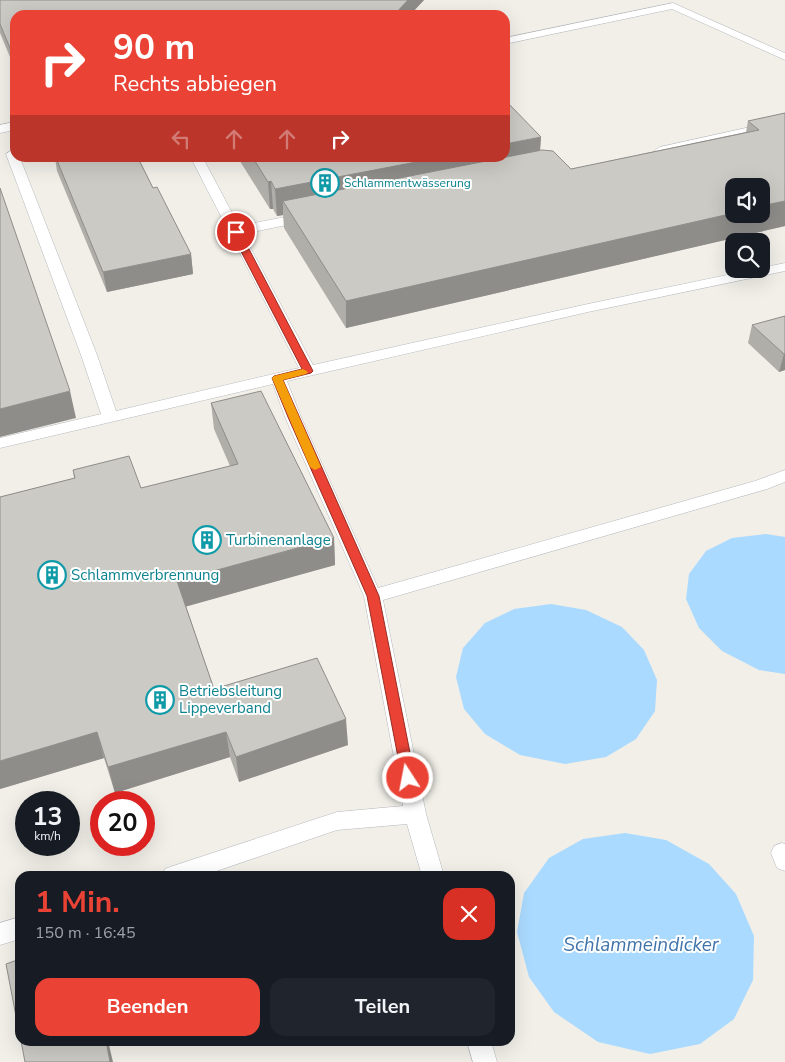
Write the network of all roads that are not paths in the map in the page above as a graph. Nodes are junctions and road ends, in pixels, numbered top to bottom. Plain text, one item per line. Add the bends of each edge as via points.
1 (668, 3) edge
2 (510, 40) edge
3 (785, 57) edge
4 (772, 126) edge
5 (650, 154) edge
6 (15, 162) edge
7 (199, 162) edge
8 (321, 214) edge
9 (236, 232) junction
10 (785, 268) edge
11 (308, 371) junction
12 (278, 378) junction
13 (110, 417) junction
14 (0, 443) edge
15 (785, 476) edge
16 (373, 596) junction
17 (416, 814) junction
18 (188, 871) edge
19 (432, 871) edge
20 (15, 930) edge
21 (0, 934) edge
22 (480, 1046) edge
23 (485, 1062) edge

1 - 2 lane
1 - 3 lane
4 - 5 lane
6 - 13 lane
7 - 9 lane
8 - 9 lane
9 - 11 lane
10 - 11 lane via 668,290
11 - 12 lane
12 - 13 lane
12 - 16 lane
13 - 14 lane
15 - 16 lane
16 - 17 lane
17 - 18 lane via 338,821
17 - 19 lane
20 - 21 lane
22 - 23 lane

